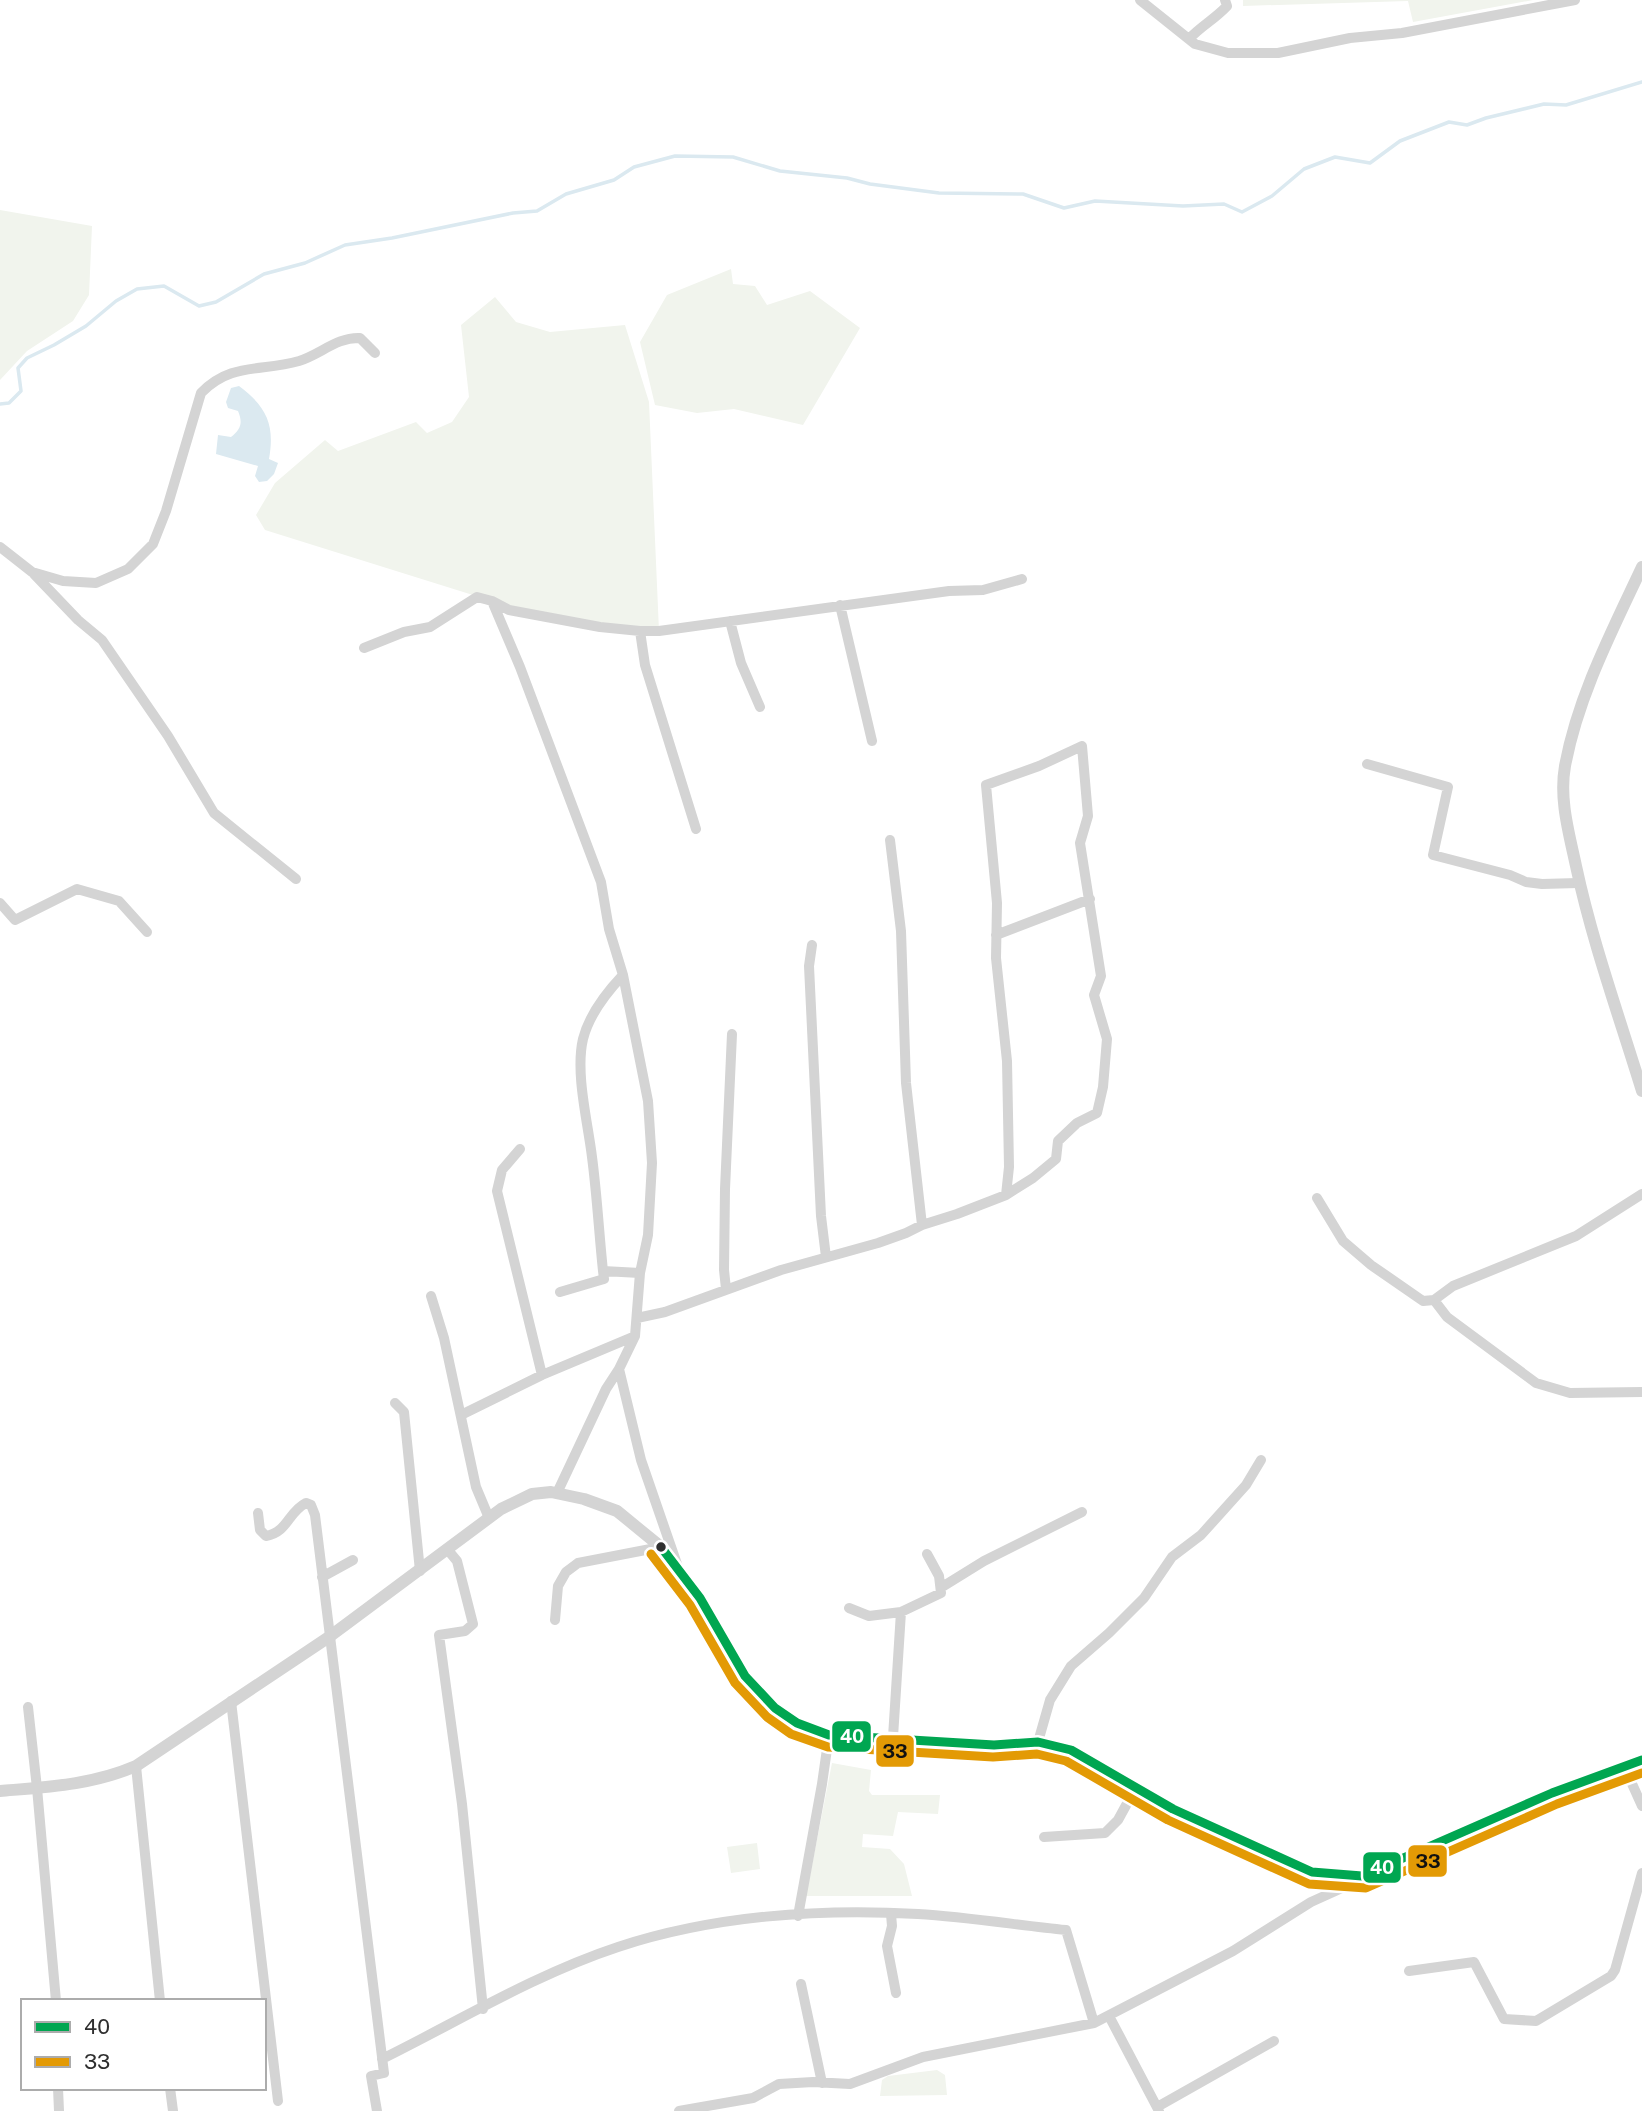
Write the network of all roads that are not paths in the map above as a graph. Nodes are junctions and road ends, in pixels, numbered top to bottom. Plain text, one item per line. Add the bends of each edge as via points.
1 (1140, 0) edge
2 (1225, 0) edge
3 (1576, 0) edge
4 (1189, 39) junction
5 (375, 353) dead end
6 (0, 547) edge
7 (1642, 567) edge
8 (32, 572) junction
9 (1022, 579) dead end
10 (492, 601) junction
11 (840, 606) junction
12 (730, 621) junction
13 (640, 631) junction
14 (365, 648) dead end
15 (760, 708) dead end
16 (872, 741) dead end
17 (1367, 764) dead end
18 (696, 829) dead end
19 (890, 840) dead end
20 (296, 879) dead end
21 (1578, 883) junction
22 (1090, 899) junction
23 (0, 903) edge
24 (147, 932) dead end
25 (996, 935) junction
26 (812, 945) dead end
27 (623, 975) junction
28 (732, 1034) dead end
29 (1642, 1091) edge
30 (520, 1149) dead end
31 (1642, 1194) edge
32 (1006, 1195) junction
33 (1317, 1198) dead end
34 (922, 1224) junction
35 (826, 1256) junction
36 (603, 1271) junction
37 (640, 1273) junction
38 (726, 1289) junction
39 (559, 1292) dead end
40 (431, 1296) dead end
41 (1434, 1300) junction
42 (637, 1318) junction
43 (635, 1336) junction
44 (619, 1369) junction
45 (542, 1375) junction
46 (1642, 1392) edge
47 (395, 1404) dead end
48 (461, 1415) junction
49 (1261, 1460) dead end
50 (558, 1493) junction
51 (1082, 1512) dead end
52 (258, 1513) dead end
53 (489, 1518) junction
54 (661, 1547) junction
55 (447, 1549) junction
56 (927, 1554) dead end
57 (353, 1560) dead end
58 (420, 1571) junction
59 (680, 1573) junction
60 (322, 1577) junction
61 (942, 1587) junction
62 (849, 1608) dead end
63 (901, 1612) junction
64 (555, 1620) dead end
65 (329, 1637) junction
66 (231, 1701) junction
67 (27, 1707) dead end
68 (829, 1734) junction
69 (892, 1737) junction
70 (1038, 1742) junction
71 (1642, 1760) edge
72 (136, 1766) junction
73 (1624, 1766) junction
74 (1136, 1787) junction
75 (37, 1788) junction
76 (0, 1791) edge
77 (1642, 1806) edge
78 (1044, 1837) dead end
79 (1642, 1873) edge
80 (1353, 1877) junction
81 (891, 1914) junction
82 (798, 1916) junction
83 (1409, 1971) dead end
84 (801, 1984) dead end
85 (896, 1993) dead end
86 (56, 1999) edge
87 (160, 1999) edge
88 (483, 2008) junction
89 (1108, 2016) junction
90 (1094, 2023) junction
91 (1274, 2041) dead end
92 (382, 2060) junction
93 (822, 2083) junction
94 (58, 2090) edge
95 (170, 2090) edge
96 (278, 2101) dead end
97 (1158, 2109) edge
98 (59, 2111) edge
99 (173, 2111) edge
100 (377, 2111) edge
101 (679, 2111) edge

1 - 4 street
2 - 4 street via 1227,6 1216,18
3 - 4 street via 1278,53 1228,53
5 - 8 street via 360,338 347,337 299,361 238,370 214,380 201,393 153,544 128,569 96,583 63,581
6 - 8 street
7 - 21 street via 1601,653 1564,768 1564,817
8 - 20 street via 102,640 214,813
9 - 11 street via 983,590
10 - 13 street via 509,610
10 - 14 street via 477,597 430,627
10 - 27 street via 601,882
11 - 12 street
11 - 16 street
12 - 13 street
12 - 15 street
13 - 18 street via 645,666
17 - 21 street via 1448,787 1433,855 1527,882
19 - 34 street via 901,931 906,1083
21 - 29 street
22 - 25 street
22 - 25 street via 1080,844 1088,816 1082,746 986,785
22 - 32 street via 1101,976 1094,995 1107,1039 1097,1113 1077,1123 1058,1141 1056,1159
23 - 24 street via 15,920 77,889 119,901
25 - 32 street via 1007,1061
26 - 35 street via 809,966
27 - 36 street via 592,1015 583,1040 581,1071
27 - 37 street via 648,1101 652,1163 648,1234
28 - 38 street
30 - 45 street via 502,1170 497,1191
31 - 41 street via 1576,1236 1453,1286
32 - 34 street
33 - 41 street via 1343,1241 1405,1290 1423,1301
34 - 35 street via 878,1243
35 - 38 street
36 - 37 street
36 - 39 street via 604,1279
37 - 42 street
38 - 42 street
40 - 48 street
41 - 46 street via 1447,1317 1536,1383 1570,1393
42 - 43 street
43 - 44 street
43 - 45 street
44 - 50 street
44 - 59 street via 641,1460
45 - 48 street
47 - 58 street via 404,1412
48 - 53 street via 476,1487
49 - 70 street via 1246,1485 1201,1535 1172,1558 1144,1598 1071,1666 1050,1700
50 - 53 street via 532,1494
50 - 54 street via 617,1511
51 - 61 street
52 - 60 street via 260,1530 266,1536 279,1532 299,1506 311,1505
53 - 55 street
54 - 59 street
54 - 64 street via 578,1563 558,1586
55 - 58 street
55 - 88 street via 457,1561 473,1624 465,1631 439,1635
56 - 61 street
57 - 60 street
58 - 65 street
59 - 68 street via 745,1676 775,1708 797,1723
60 - 65 street
61 - 63 street via 932,1599
62 - 63 street via 869,1616
63 - 69 street
65 - 66 street
65 - 92 street
66 - 72 street
66 - 96 street
67 - 75 street
68 - 69 street
68 - 82 street
69 - 70 street via 994,1745
70 - 74 street via 1071,1750
71 - 73 street
72 - 75 street via 112,1776
72 - 87 street
73 - 77 street
73 - 80 street
74 - 78 street via 1118,1820 1105,1833
74 - 80 street via 1287,1863 1312,1872
75 - 76 street
75 - 86 street
79 - 83 street via 1611,1976 1536,2021 1504,2019 1474,1962
80 - 89 street via 1342,1888 1233,1951
81 - 82 street
81 - 85 street via 887,1946
81 - 90 street via 1066,1930
82 - 88 street via 732,1920 665,1933 550,1975
84 - 93 street
88 - 92 street
89 - 90 street
89 - 97 street
90 - 93 street via 923,2057 850,2084
91 - 97 street
92 - 100 street via 384,2073 371,2076
93 - 101 street via 779,2084 752,2098
94 - 98 street
95 - 99 street

